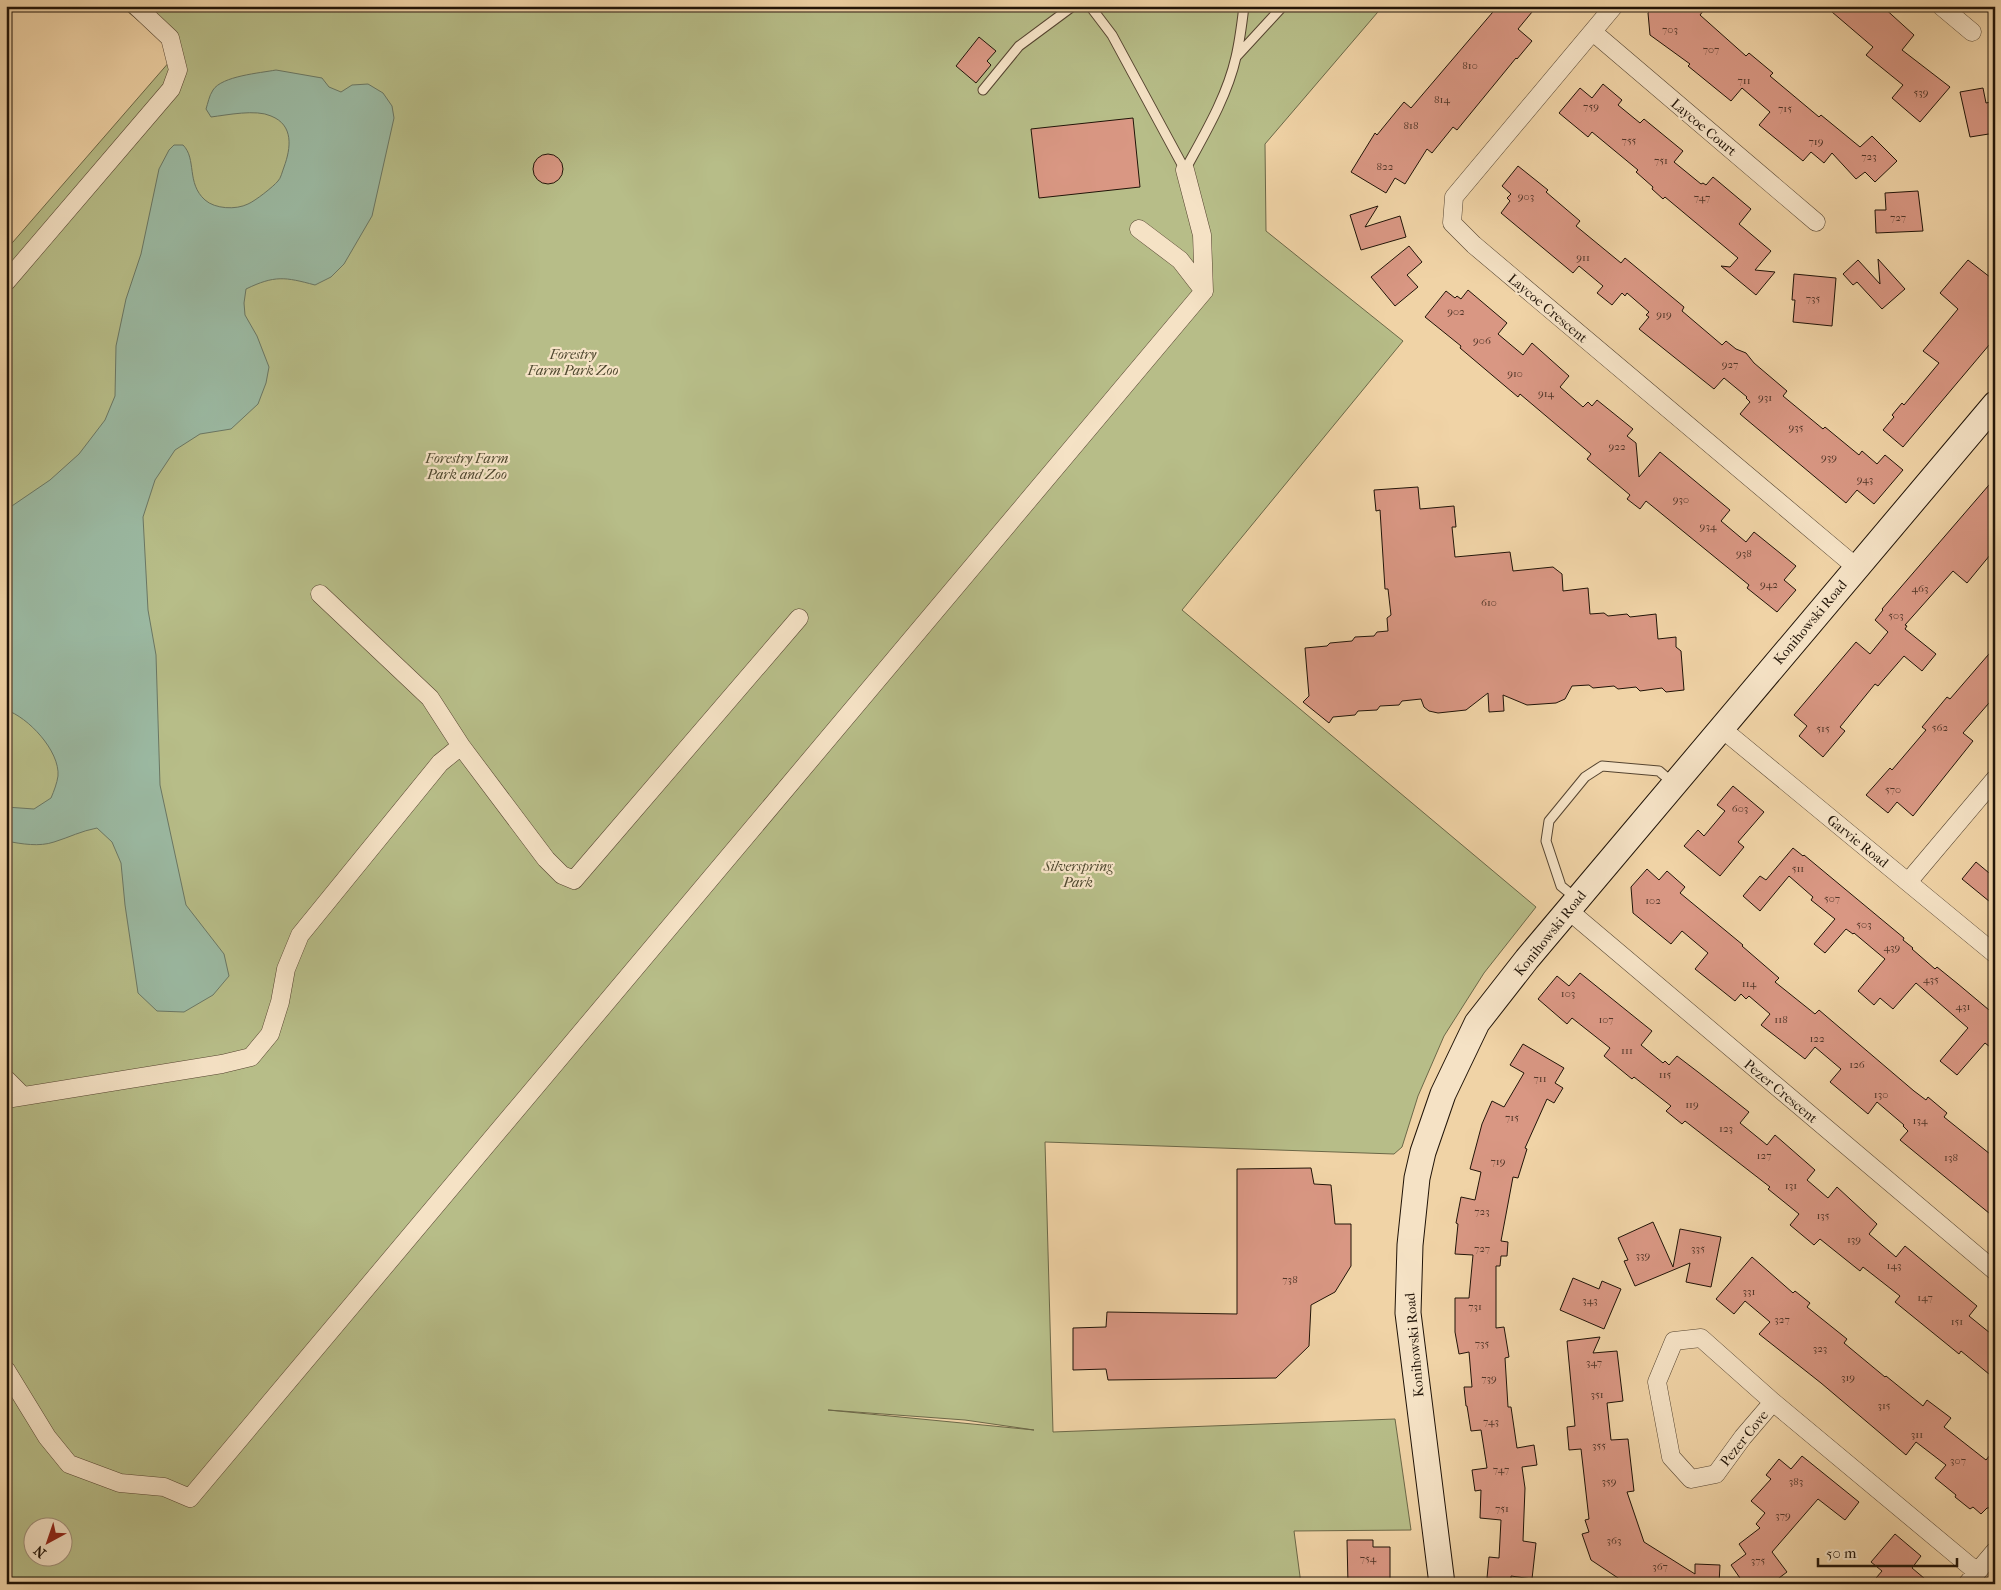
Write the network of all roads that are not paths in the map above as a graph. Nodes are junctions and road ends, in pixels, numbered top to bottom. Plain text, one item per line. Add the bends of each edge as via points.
1 (136, 6) edge
2 (1073, 6) edge
3 (1090, 6) edge
4 (1244, 6) edge
5 (1283, 6) edge
6 (1614, 6) edge
7 (1942, 6) edge
8 (1593, 32) junction
9 (1972, 32) dead end
10 (1236, 57) junction
11 (983, 90) dead end
12 (1185, 170) junction
13 (1816, 222) dead end
14 (1139, 229) dead end
15 (6, 282) edge
16 (1204, 291) junction
17 (1995, 404) edge
18 (1856, 567) junction
19 (320, 594) dead end
20 (799, 618) dead end
21 (1721, 728) junction
22 (461, 746) junction
23 (1995, 779) edge
24 (1674, 784) junction
25 (1908, 882) junction
26 (1572, 905) junction
27 (1995, 954) edge
28 (6, 1079) edge
29 (14, 1097) edge
30 (1995, 1271) edge
31 (6, 1370) edge
32 (1773, 1402) junction
33 (1995, 1551) edge
34 (1972, 1578) edge
35 (1442, 1584) edge

1 - 15 street via 170,38 178,70 171,89
2 - 11 lane via 1019,46
3 - 12 lane via 1112,35
4 - 10 lane
5 - 10 lane
6 - 8 street, Laycoe Crescent
7 - 9 street
8 - 13 street, Laycoe Court
8 - 18 street, Laycoe Crescent via 1454,197 1452,223
10 - 12 lane via 1211,120
12 - 16 street via 1202,235
14 - 16 street via 1180,260
16 - 31 street via 190,1498 164,1487 120,1483 69,1464 47,1437
17 - 18 street, Konihowski Road
18 - 21 street, Konihowski Road
19 - 22 street via 430,698
20 - 22 street via 574,880 562,875 546,859
21 - 24 street, Konihowski Road
21 - 25 street, Garvie Road
22 - 29 street via 440,763 300,935 286,968 270,1034 251,1057
23 - 25 street
24 - 26 street, Konihowski Road
24 - 26 lane via 1659,771 1602,766 1585,777 1549,821 1546,841 1561,886
25 - 27 street, Garvie Road
26 - 30 street, Pezer Crescent
26 - 35 street, Konihowski Road via 1477,1023 1443,1094 1423,1152 1418,1178 1410,1245 1408,1313
28 - 29 street
32 - 32 street, Pezer Cove via 1701,1338 1674,1341 1656,1382 1670,1457 1691,1479 1716,1474
32 - 34 street, Pezer Cove
33 - 34 street

